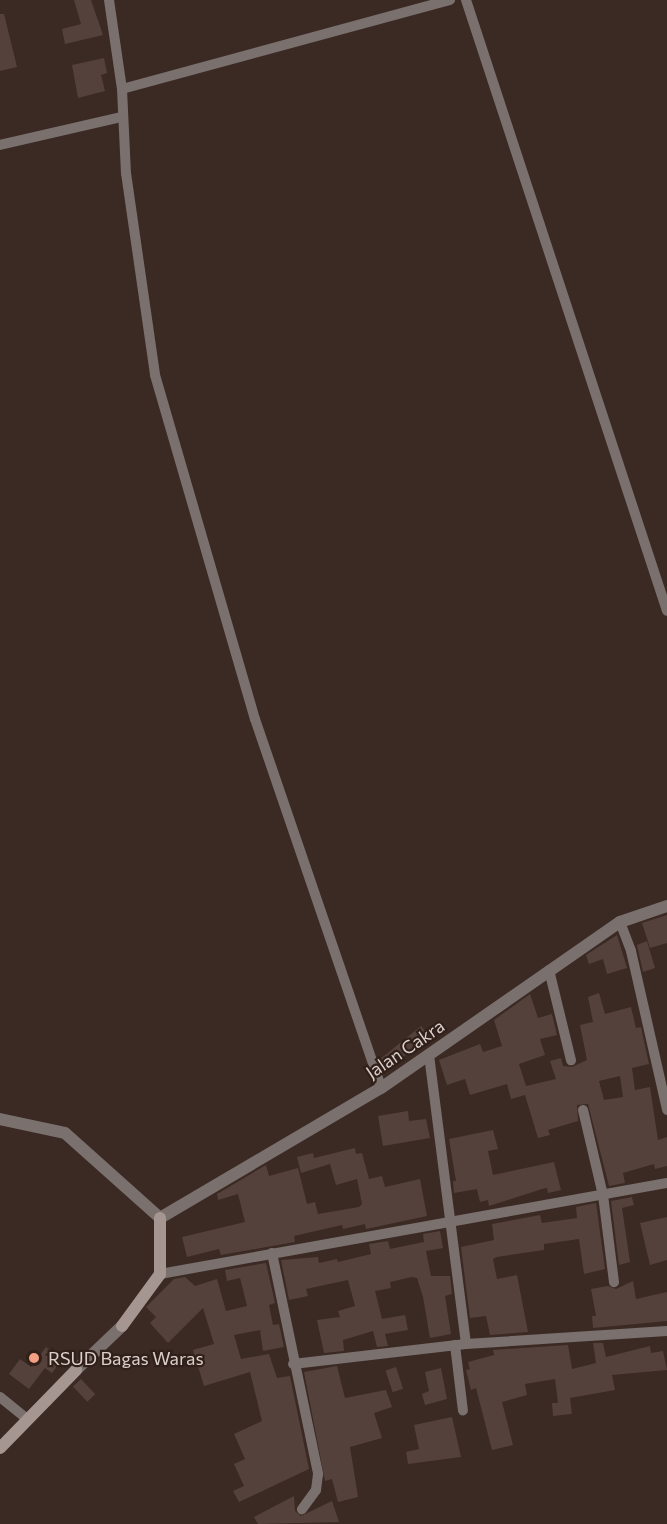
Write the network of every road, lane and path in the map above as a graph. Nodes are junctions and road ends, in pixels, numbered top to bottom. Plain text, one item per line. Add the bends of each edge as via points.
1 (109, 0) edge
2 (450, 0) edge
3 (466, 0) edge
4 (122, 89) junction
5 (121, 117) junction
6 (0, 145) edge
7 (667, 611) edge
8 (667, 906) edge
9 (620, 922) junction
10 (549, 970) junction
11 (429, 1055) junction
12 (571, 1060) dead end
13 (381, 1088) junction
14 (583, 1110) dead end
15 (667, 1110) edge
16 (0, 1119) edge
17 (667, 1184) edge
18 (603, 1195) junction
19 (160, 1218) junction
20 (452, 1222) junction
21 (272, 1253) junction
22 (160, 1274) junction
23 (614, 1282) dead end
24 (122, 1326) joint
25 (667, 1331) edge
26 (460, 1344) junction
27 (293, 1364) junction
28 (76, 1370) joint
29 (0, 1397) edge
30 (463, 1411) dead end
31 (28, 1420) junction
32 (0, 1448) edge
33 (302, 1509) dead end

1 - 4 street
2 - 4 street
3 - 7 street
4 - 5 street
5 - 6 street
5 - 13 street via 155,375 255,719
8 - 9 street, Jalan Cakra
9 - 10 street, Jalan Cakra
9 - 15 street via 631,951
10 - 11 street, Jalan Cakra
10 - 12 street
11 - 13 street, Jalan Cakra
11 - 20 street
13 - 19 street, Jalan Cakra
14 - 18 street
16 - 19 street via 65,1132
17 - 18 street
18 - 20 street
18 - 23 street
19 - 22 main road
20 - 21 street
20 - 26 street
21 - 22 street
21 - 27 street
22 - 24 main road
24 - 28 street
25 - 26 street
26 - 27 street
26 - 30 street
27 - 33 street via 319,1485
28 - 31 main road
29 - 31 street
31 - 32 main road

